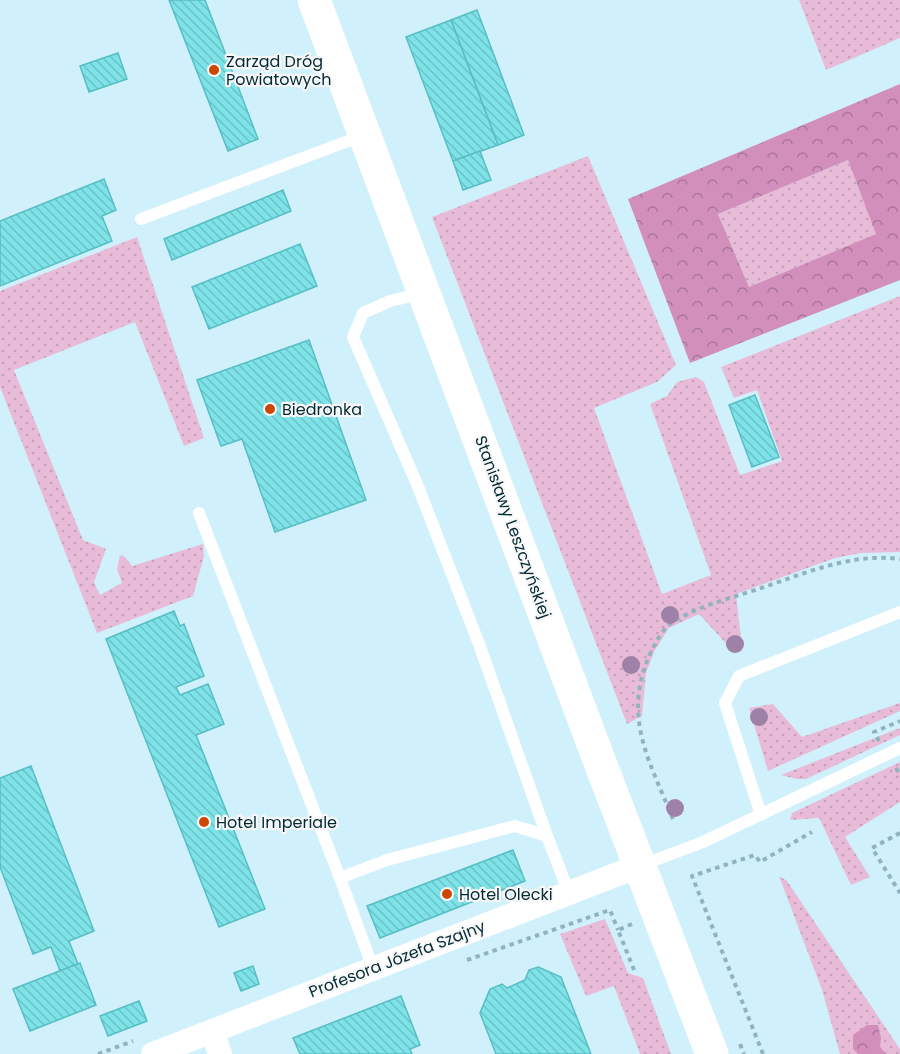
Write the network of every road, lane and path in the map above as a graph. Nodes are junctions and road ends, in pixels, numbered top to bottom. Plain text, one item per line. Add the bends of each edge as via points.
1 (314, 0) edge
2 (366, 134) junction
3 (141, 219) dead end
4 (425, 293) junction
5 (199, 513) dead end
6 (900, 559) edge
7 (900, 612) edge
8 (900, 748) edge
9 (761, 815) junction
10 (673, 819) dead end
11 (812, 832) dead end
12 (900, 833) edge
13 (547, 836) junction
14 (641, 865) junction
15 (340, 878) junction
16 (569, 893) junction
17 (900, 893) edge
18 (374, 969) junction
19 (212, 1031) junction
20 (153, 1054) edge
21 (220, 1054) edge
22 (712, 1054) edge
23 (763, 1054) edge

1 - 2 street, Stanisławy Leszczyńskiej
2 - 3 lane
2 - 4 street, Stanisławy Leszczyńskiej
4 - 13 lane via 390,301 363,313 354,337 417,484
4 - 14 street, Stanisławy Leszczyńskiej
5 - 15 lane
6 - 10 path via 862,558 836,563 697,610 668,625 642,672 638,723 641,740
7 - 9 lane via 739,676 725,703
8 - 9 lane
9 - 14 lane
11 - 23 path via 760,862 755,855 692,876
12 - 17 path via 872,848
13 - 15 lane via 515,826 387,860
13 - 16 lane
14 - 16 street, Profesora Józefa Szajny
14 - 22 street, Stanisławy Leszczyńskiej
15 - 18 lane
16 - 18 street, Profesora Józefa Szajny
18 - 19 street, Profesora Józefa Szajny
19 - 20 street, Profesora Józefa Szajny
19 - 21 street

